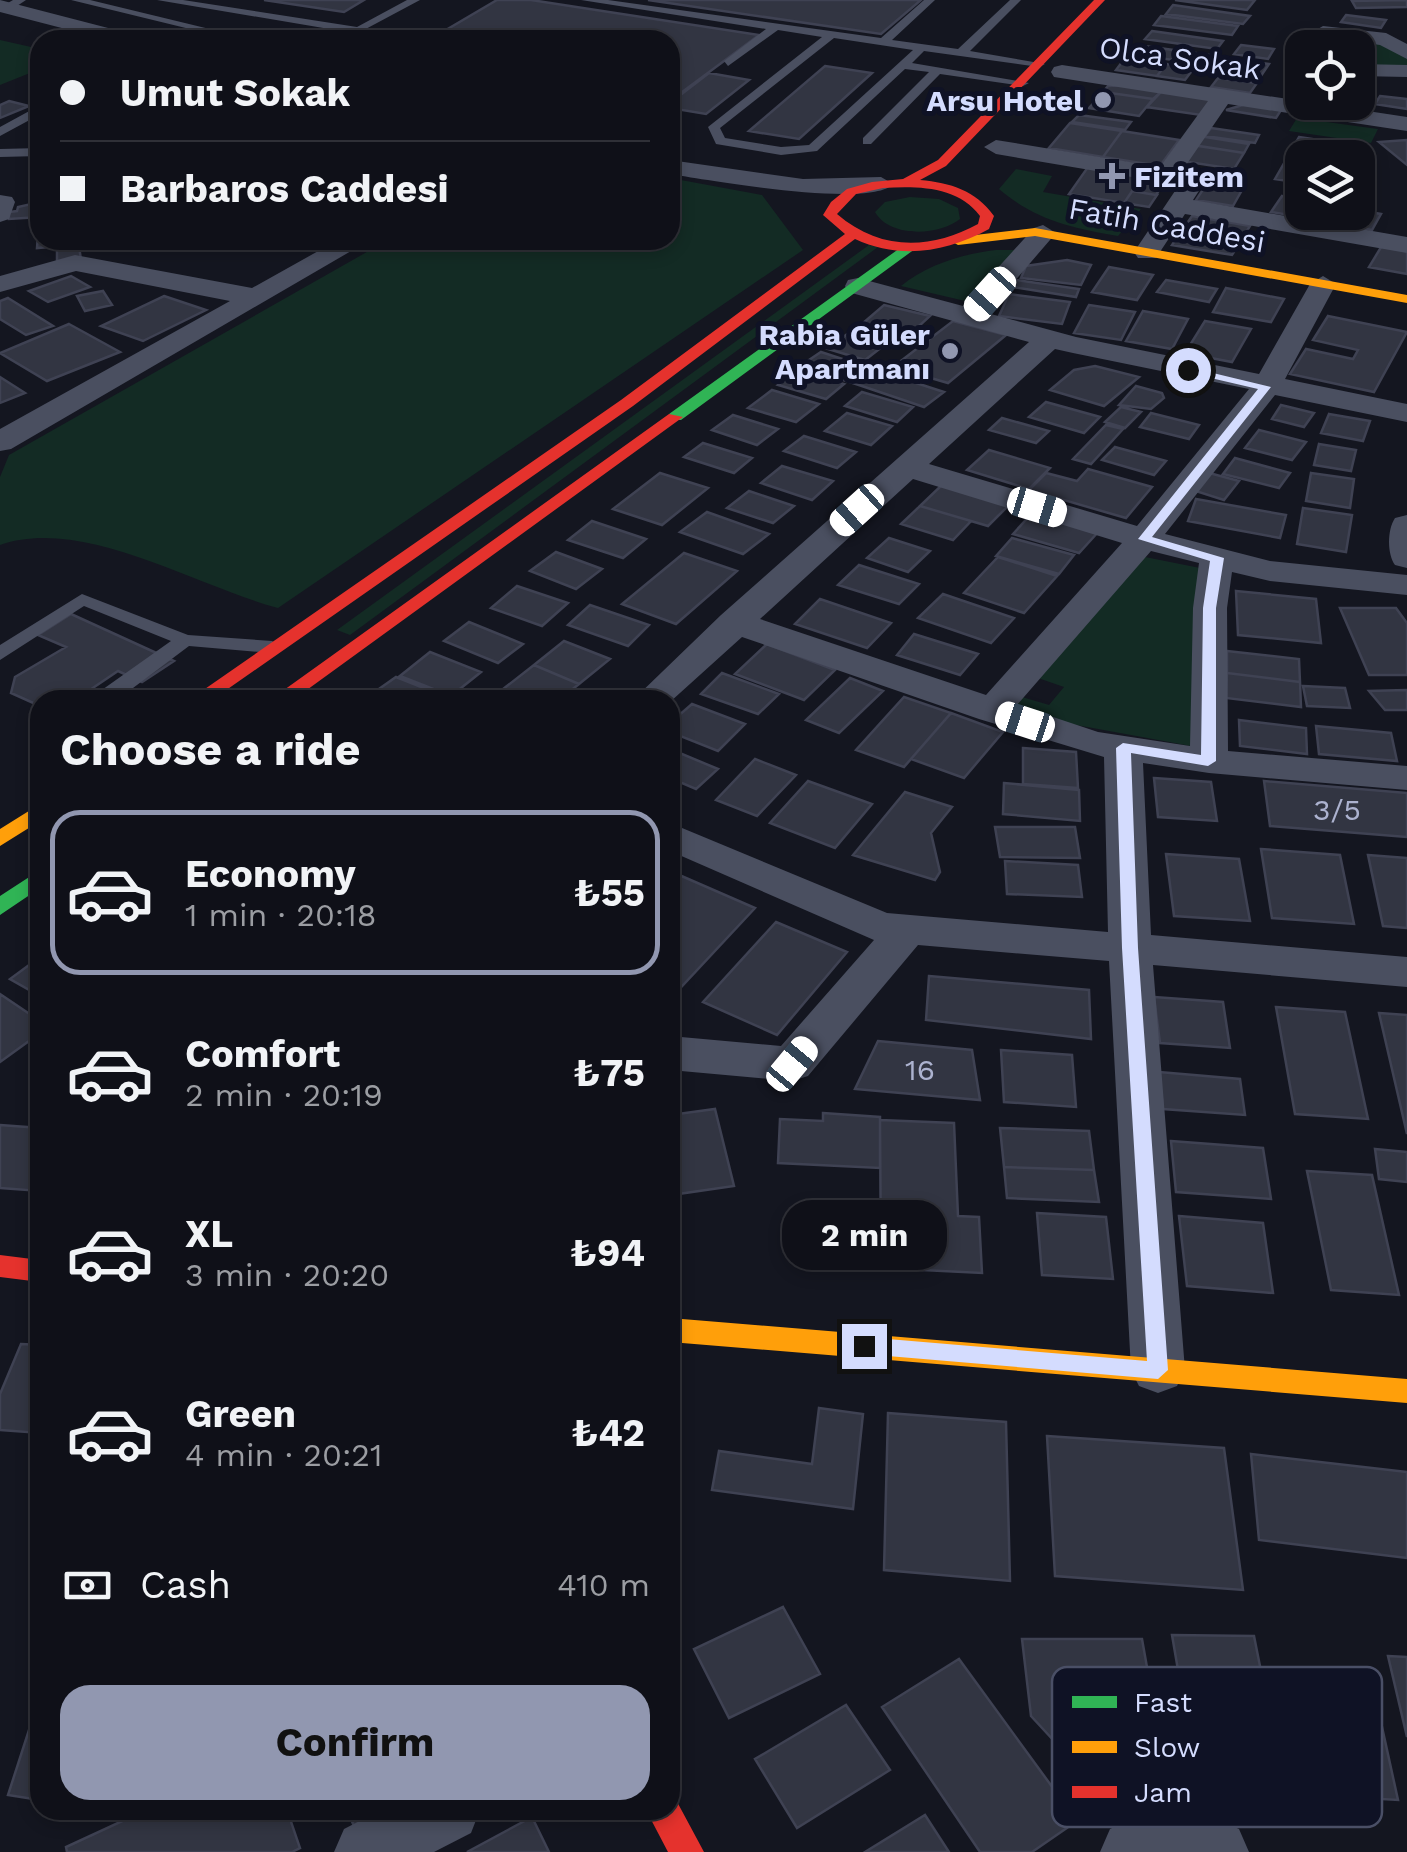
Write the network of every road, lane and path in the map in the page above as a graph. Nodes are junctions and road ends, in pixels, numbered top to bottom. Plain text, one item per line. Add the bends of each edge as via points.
1 (76, 0) edge
2 (162, 0) edge
3 (415, 0) edge
4 (586, 0) edge
5 (930, 0) edge
6 (1016, 0) edge
7 (1112, 2) edge
8 (9, 5) edge
9 (774, 28) junction
10 (97, 30) edge
11 (206, 30) edge
12 (358, 30) joint
13 (830, 36) junction
14 (1375, 38) edge
15 (881, 44) junction
16 (920, 49) junction
17 (1407, 53) edge
18 (960, 54) junction
19 (728, 63) dead end
20 (1040, 64) junction
21 (903, 65) junction
22 (938, 70) junction
23 (1375, 70) edge
24 (1407, 71) edge
25 (1062, 72) junction
26 (1031, 91) junction
27 (1223, 94) junction
28 (30, 115) edge
29 (1407, 124) edge
30 (1014, 127) dead end
31 (0, 132) edge
32 (867, 140) dead end
33 (30, 152) edge
34 (0, 153) edge
35 (680, 169) edge
36 (976, 169) junction
37 (1167, 175) junction
38 (736, 178) junction
39 (894, 184) junction
40 (1178, 205) junction
41 (984, 207) junction
42 (830, 215) junction
43 (1039, 233) junction
44 (852, 235) junction
45 (958, 241) junction
46 (1407, 244) edge
47 (912, 246) junction
48 (339, 250) edge
49 (1148, 252) junction
50 (0, 284) edge
51 (1323, 284) junction
52 (858, 286) junction
53 (254, 297) junction
54 (1407, 298) edge
55 (969, 317) junction
56 (1050, 338) junction
57 (1266, 387) junction
58 (1407, 413) edge
59 (0, 442) edge
60 (905, 468) junction
61 (1407, 525) edge
62 (1144, 539) junction
63 (1217, 558) junction
64 (1407, 558) edge
65 (1407, 585) edge
66 (733, 622) junction
67 (300, 628) junction
68 (185, 640) junction
69 (272, 648) junction
70 (350, 649) junction
71 (0, 654) edge
72 (241, 670) junction
73 (114, 690) edge
74 (213, 690) edge
75 (280, 690) edge
76 (302, 690) edge
77 (661, 690) edge
78 (992, 711) junction
79 (1123, 748) junction
80 (1208, 761) junction
81 (1407, 778) edge
82 (30, 818) edge
83 (0, 838) edge
84 (680, 840) edge
85 (30, 885) edge
86 (0, 908) edge
87 (907, 930) junction
88 (1130, 948) junction
89 (1407, 972) edge
90 (680, 1053) edge
91 (0, 1266) edge
92 (30, 1270) edge
93 (680, 1334) edge
94 (1158, 1370) junction
95 (1407, 1391) edge
96 (429, 1820) edge
97 (669, 1820) edge
98 (1143, 1849) edge
99 (367, 1852) edge
100 (687, 1852) edge
101 (1216, 1852) edge

1 - 11 lane
2 - 12 lane
3 - 12 lane
4 - 9 lane
5 - 15 lane
6 - 18 lane
7 - 20 main road
7 - 25 main road
8 - 10 street
9 - 13 lane
9 - 19 lane
13 - 15 lane
13 - 21 lane via 714,127 720,140 813,148
14 - 17 street
15 - 16 lane
16 - 18 lane
16 - 21 lane
18 - 20 lane
20 - 26 main road
21 - 22 lane
22 - 26 lane
22 - 32 lane
23 - 24 street
25 - 26 main road
25 - 27 street, Olca Sokak
26 - 39 main road via 942,163
27 - 29 street, Olca Sokak via 1289,95
27 - 37 street
28 - 31 lane
30 - 36 main road
33 - 34 lane
35 - 38 street
36 - 37 street
36 - 39 main road
36 - 41 main road
37 - 40 street via 1194,180
38 - 39 street via 803,186
38 - 42 street
39 - 42 main road via 842,196
40 - 46 street
40 - 49 street
41 - 43 main road
41 - 45 main road via 984,226
42 - 44 main road
43 - 45 main road
43 - 49 main road, Fatih Caddesi
43 - 55 street
44 - 47 main road
44 - 67 main road via 627,403
45 - 47 main road
47 - 52 main road
48 - 53 street
49 - 51 main road, Fatih Caddesi
50 - 53 street via 75,263
51 - 54 main road, Fatih Caddesi
51 - 57 street
52 - 55 street
52 - 70 main road
53 - 59 street
55 - 56 street
56 - 57 street
56 - 60 street
57 - 58 street
57 - 62 street
60 - 62 street
60 - 66 street
61 - 64 street
62 - 63 street
62 - 78 street
63 - 65 street via 1270,571
63 - 80 street
66 - 77 street
66 - 78 street
67 - 69 main road
67 - 70 main road
68 - 69 lane
68 - 71 lane via 82,599
68 - 73 lane
69 - 72 main road
70 - 76 main road
72 - 74 main road
72 - 75 main road
78 - 79 street
79 - 80 street
79 - 88 street
80 - 81 street
82 - 83 main road
84 - 87 street via 882,927
85 - 86 main road
87 - 88 street
87 - 90 street via 792,1064
88 - 89 street
88 - 94 street
91 - 92 main road
93 - 94 main road
94 - 95 main road
96 - 99 street
97 - 100 main road
98 - 101 street

